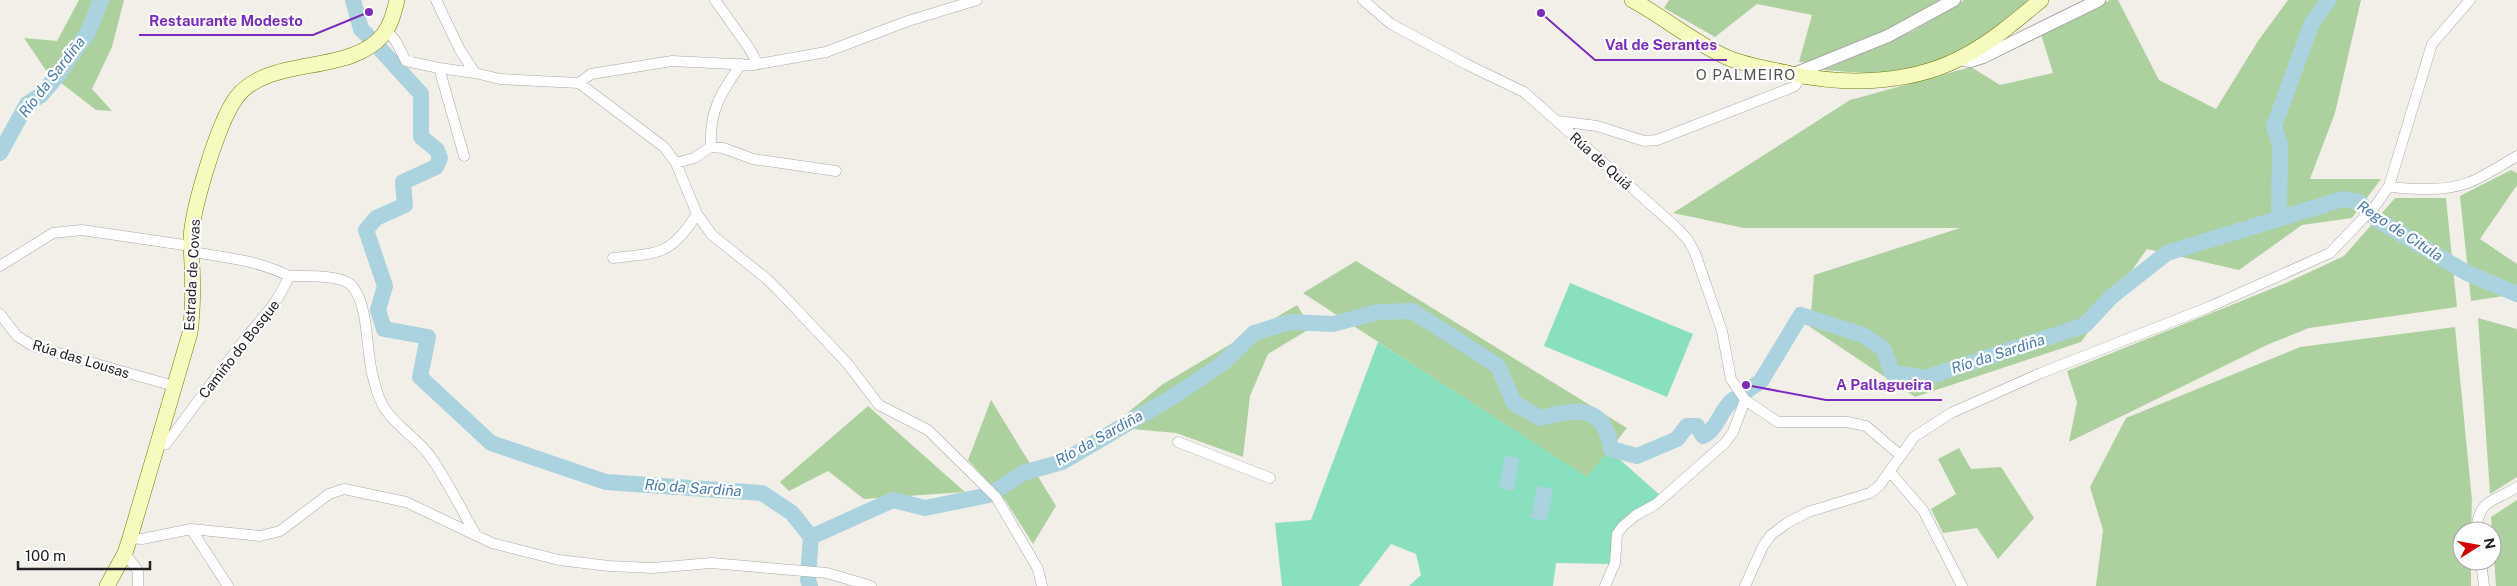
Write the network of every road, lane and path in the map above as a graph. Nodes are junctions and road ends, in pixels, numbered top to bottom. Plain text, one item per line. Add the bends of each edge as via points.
1 (397, 0) edge
2 (436, 0) edge
3 (715, 0) edge
4 (977, 0) edge
5 (1363, 0) edge
6 (1632, 0) edge
7 (1954, 0) edge
8 (2041, 0) edge
9 (2099, 0) edge
10 (2470, 0) edge
11 (386, 30) junction
12 (1960, 59) junction
13 (741, 64) junction
14 (758, 64) junction
15 (440, 68) junction
16 (475, 73) junction
17 (1798, 75) junction
18 (580, 83) junction
19 (1558, 121) junction
20 (711, 147) junction
21 (464, 156) dead end
22 (2517, 156) edge
23 (676, 164) junction
24 (836, 171) dead end
25 (2389, 186) junction
26 (697, 214) junction
27 (192, 249) junction
28 (613, 258) dead end
29 (0, 266) edge
30 (289, 276) junction
31 (0, 314) edge
32 (174, 386) junction
33 (1745, 400) junction
34 (1178, 442) dead end
35 (156, 445) junction
36 (1900, 455) junction
37 (1890, 472) junction
38 (1270, 478) dead end
39 (2517, 487) edge
40 (2478, 521) edge
41 (191, 529) junction
42 (476, 535) junction
43 (128, 546) junction
44 (2482, 571) edge
45 (107, 586) edge
46 (138, 586) edge
47 (228, 586) edge
48 (871, 586) edge
49 (1042, 586) edge
50 (1605, 586) edge
51 (1745, 586) edge
52 (1962, 586) edge
53 (2484, 586) edge

1 - 11 main road, Estrada de Covas
2 - 16 street
3 - 14 street
4 - 14 street via 826,52
5 - 19 street, Rúa de Quiá via 1391,24 1524,92
6 - 17 main road via 1725,56
7 - 17 street via 1888,36
8 - 12 main road
9 - 12 street via 1983,57 1970,61
10 - 25 street via 2432,44
11 - 15 street via 406,61
11 - 27 main road, Estrada de Covas via 376,41 356,53 267,76 236,98 212,150 194,212
12 - 17 main road via 1903,77 1860,82 1837,82
13 - 14 street
13 - 18 street via 672,61 591,74
13 - 20 street via 718,97 710,133
15 - 16 street
15 - 21 street
16 - 18 street via 500,79
17 - 19 street via 1795,86 1788,90 1657,140
18 - 23 street via 664,147
19 - 33 street, Rúa de Quiá via 1688,240 1722,331 1730,379
20 - 23 street
20 - 24 street via 753,159
22 - 25 street via 2469,185 2448,190
23 - 26 street
25 - 36 street via 2330,253 2209,307 2041,372 1951,414 1914,437
26 - 28 street via 686,232 655,254
26 - 49 street via 712,235 767,279 808,322 847,363 879,405 928,430 996,497 1038,569
27 - 29 street via 82,230 53,233
27 - 30 street via 262,264
27 - 32 main road, Estrada de Covas via 192,318
30 - 35 street, Camiño do Bosque via 264,319 166,444
30 - 42 street via 316,275 351,285 361,300 366,350 384,409 429,455
31 - 32 street, Rúa das Lousas via 17,336 33,346
32 - 35 main road, Estrada de Covas
33 - 36 street via 1778,422 1847,422 1866,426
33 - 50 street via 1725,444 1656,504 1623,526 1617,534 1616,563
34 - 38 street
35 - 43 main road, Estrada de Covas
36 - 37 street
37 - 51 street via 1870,493 1808,512 1771,535
37 - 52 street via 1923,510
39 - 40 street via 2483,506
41 - 42 street via 260,536 280,531 329,494 344,489 406,502
41 - 43 street via 142,539
41 - 47 street
42 - 48 street via 558,560 653,568 719,564 827,573
43 - 45 main road, Estrada de Covas
43 - 46 street via 138,571
44 - 53 street

